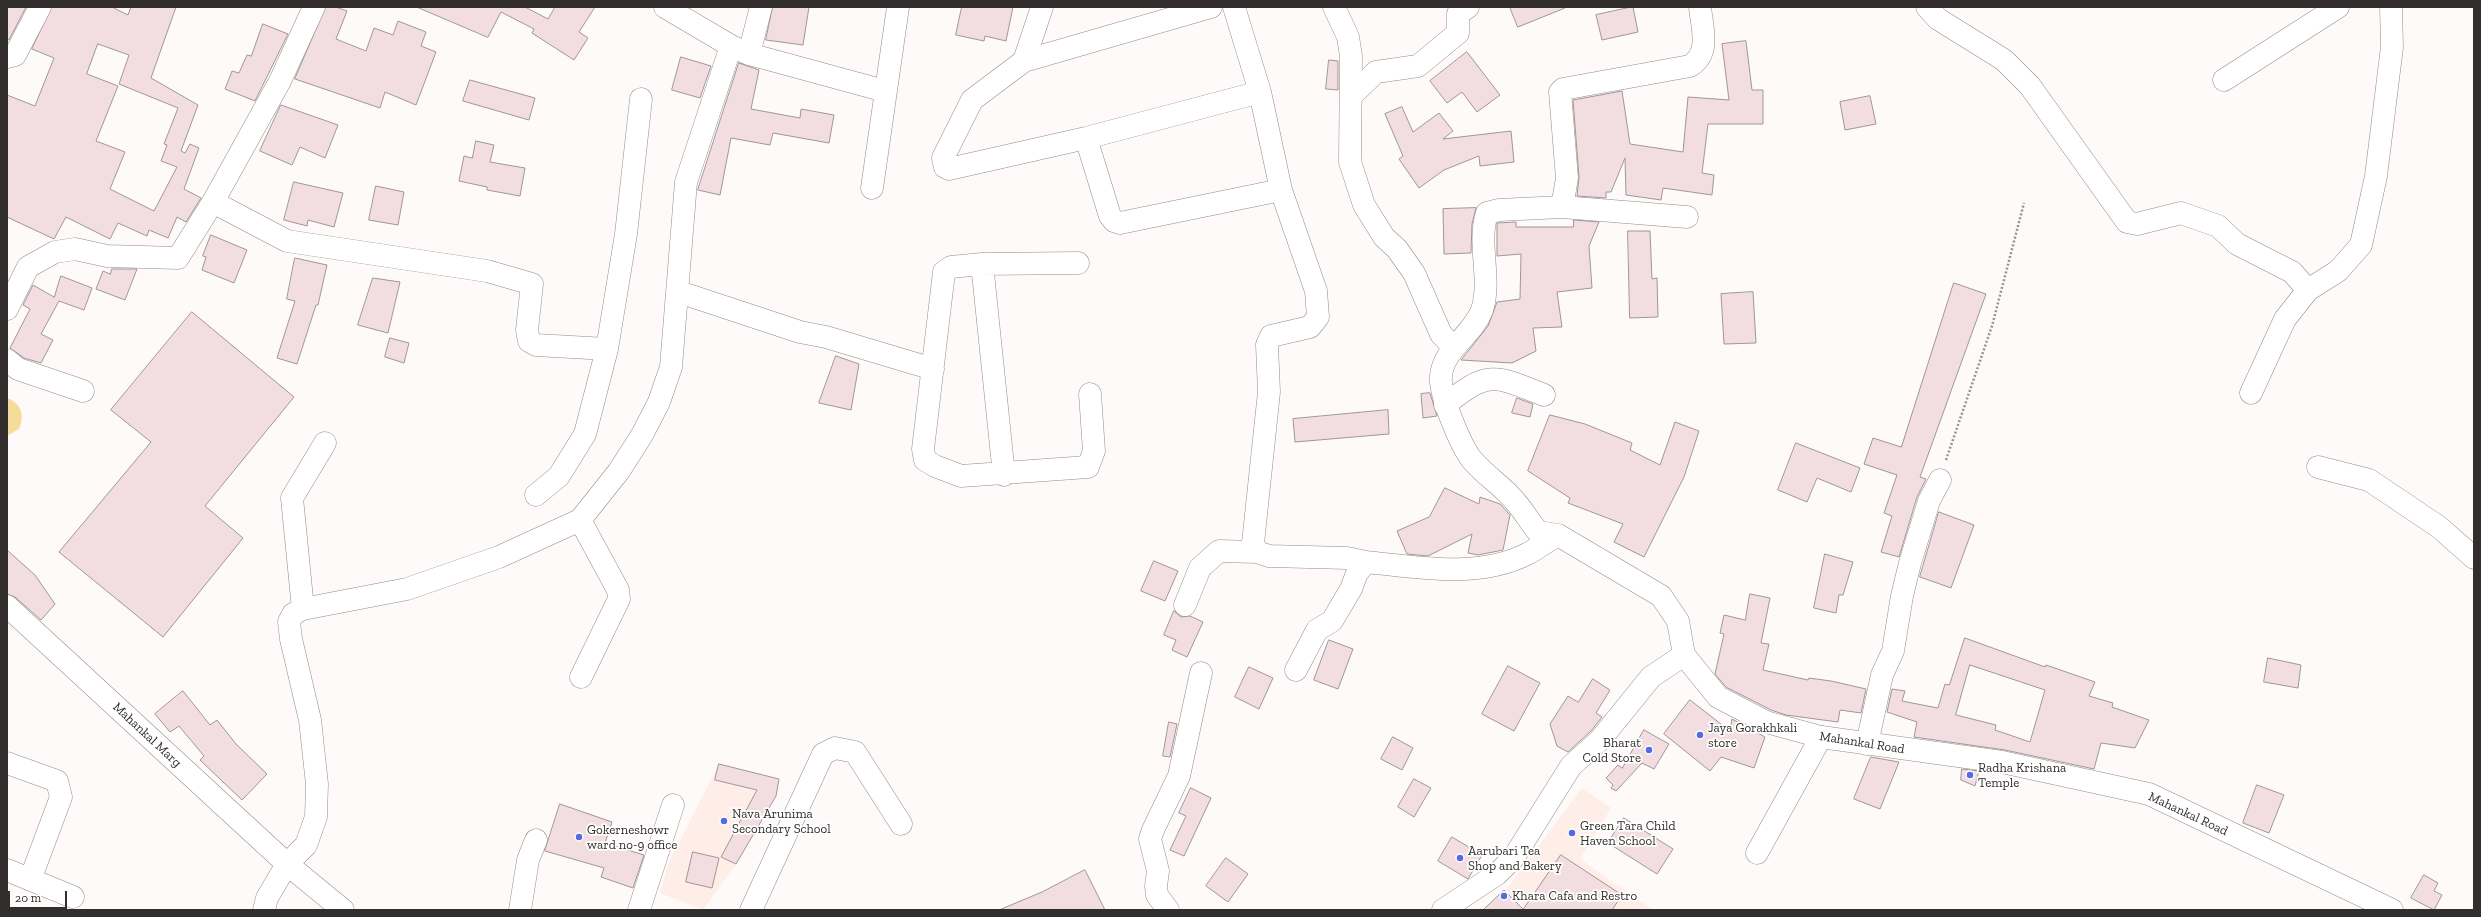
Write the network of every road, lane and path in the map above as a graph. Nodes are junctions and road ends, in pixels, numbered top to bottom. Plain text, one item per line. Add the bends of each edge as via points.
1 (40, 7) edge
2 (314, 7) edge
3 (665, 7) edge
4 (761, 7) edge
5 (898, 7) edge
6 (1042, 7) edge
7 (1211, 7) edge
8 (1234, 7) edge
9 (1334, 7) edge
10 (1468, 7) edge
11 (1700, 7) edge
12 (1927, 7) edge
13 (2338, 7) edge
14 (2391, 7) edge
15 (740, 50) junction
16 (7, 57) edge
17 (1024, 61) junction
18 (2224, 80) dead end
19 (885, 91) junction
20 (1260, 92) junction
21 (1351, 96) junction
22 (641, 99) dead end
23 (1086, 138) junction
24 (872, 188) dead end
25 (1281, 190) junction
26 (212, 202) junction
27 (2024, 203) dead end
28 (1562, 207) junction
29 (1687, 217) dead end
30 (1078, 263) dead end
31 (982, 264) junction
32 (2308, 290) junction
33 (679, 292) junction
34 (7, 309) edge
35 (1453, 347) junction
36 (607, 349) junction
37 (7, 360) edge
38 (933, 369) junction
39 (83, 391) dead end
40 (2251, 393) dead end
41 (1090, 394) dead end
42 (1544, 395) dead end
43 (1445, 405) junction
44 (324, 444) dead end
45 (2318, 467) dead end
46 (1004, 475) junction
47 (1940, 480) joint
48 (536, 495) dead end
49 (580, 520) junction
50 (1558, 534) junction
51 (1257, 552) junction
52 (2474, 558) edge
53 (1366, 562) junction
54 (1185, 605) dead end
55 (7, 606) edge
56 (303, 609) junction
57 (1684, 655) junction
58 (1296, 670) dead end
59 (1201, 673) dead end
60 (581, 677) dead end
61 (1821, 737) junction
62 (1867, 744) junction
63 (7, 763) edge
64 (673, 805) dead end
65 (901, 824) dead end
66 (536, 840) dead end
67 (1757, 853) dead end
68 (287, 864) junction
69 (7, 870) edge
70 (30, 880) junction
71 (73, 897) dead end
72 (264, 910) edge
73 (343, 910) edge
74 (520, 910) edge
75 (639, 910) edge
76 (750, 910) edge
77 (1168, 910) edge
78 (1444, 910) edge
79 (2392, 910) edge

1 - 16 street via 14,54
2 - 26 street via 280,81
3 - 15 street
4 - 15 street
5 - 19 street
6 - 17 street
7 - 17 street
8 - 20 street
9 - 21 street via 1348,37 1351,56
10 - 21 street via 1458,14 1458,33 1441,49 1418,66 1376,72
11 - 28 street via 1704,48 1696,62 1690,66 1563,89 1560,92 1567,178
12 - 32 street via 1938,20 2004,60 2030,86 2127,222 2137,224 2181,213 2218,226 2237,244 2292,272
13 - 18 street
14 - 32 street via 2391,54 2376,176 2361,245 2338,271
15 - 19 street
15 - 33 street via 686,182
17 - 23 street via 972,100 943,158 945,167 949,169
19 - 24 street
20 - 23 street
20 - 25 street
21 - 35 street via 1350,162 1364,205 1384,237 1397,249 1414,273 1441,334
22 - 36 street via 626,234
23 - 25 street via 1110,216 1120,223
25 - 51 street via 1316,291 1318,317 1310,327 1271,336 1267,345 1269,392 1253,543
26 - 34 street via 178,258 107,256 75,249 55,252 28,267
26 - 36 street via 287,242 487,271 532,284 529,341 536,345
27 - 47 path via 1992,326
28 - 29 street
28 - 35 street via 1487,213 1484,225 1482,310 1470,332
30 - 31 street
31 - 38 street via 951,267 944,272
31 - 46 street
32 - 40 street via 2285,320
33 - 38 street via 800,332 826,337
33 - 49 street via 671,367 659,402 642,436
35 - 43 street via 1440,376
36 - 48 street via 585,434 559,476
37 - 39 street via 18,369
38 - 46 street via 923,449 925,460 961,476
41 - 46 street via 1094,451 1088,467
42 - 43 street via 1514,383 1489,378 1468,387
43 - 50 street via 1471,459 1514,500 1538,532
44 - 56 street via 292,498
45 - 52 street via 2369,480 2439,527
47 - 62 street via 1929,501 1910,563 1893,651 1882,675
49 - 56 street via 499,557 407,589
49 - 60 street via 618,590 619,599
50 - 53 street via 1526,555 1504,563 1463,569
50 - 57 street via 1661,596 1678,621
51 - 53 street via 1269,556 1347,558
51 - 54 street via 1219,551 1200,568
53 - 58 street via 1357,573 1351,589 1332,621 1317,630
55 - 68 street, Mahankal Marg
56 - 68 street via 293,614 289,622 310,720 317,784 316,817 306,845
57 - 61 street, Mahankal Road via 1718,697 1766,722
57 - 78 street via 1651,677 1600,740 1572,766 1514,857 1497,874
59 - 77 street via 1179,776 1150,839 1158,871 1157,895
61 - 62 street, Mahankal Road
61 - 67 street
62 - 79 street, Mahankal Road via 2002,762 2149,794
63 - 70 street via 56,781 61,797
64 - 75 street
65 - 76 street via 855,752 835,748 823,754
66 - 74 street via 528,860
68 - 72 street via 267,898
68 - 73 street
69 - 70 street
70 - 71 street

